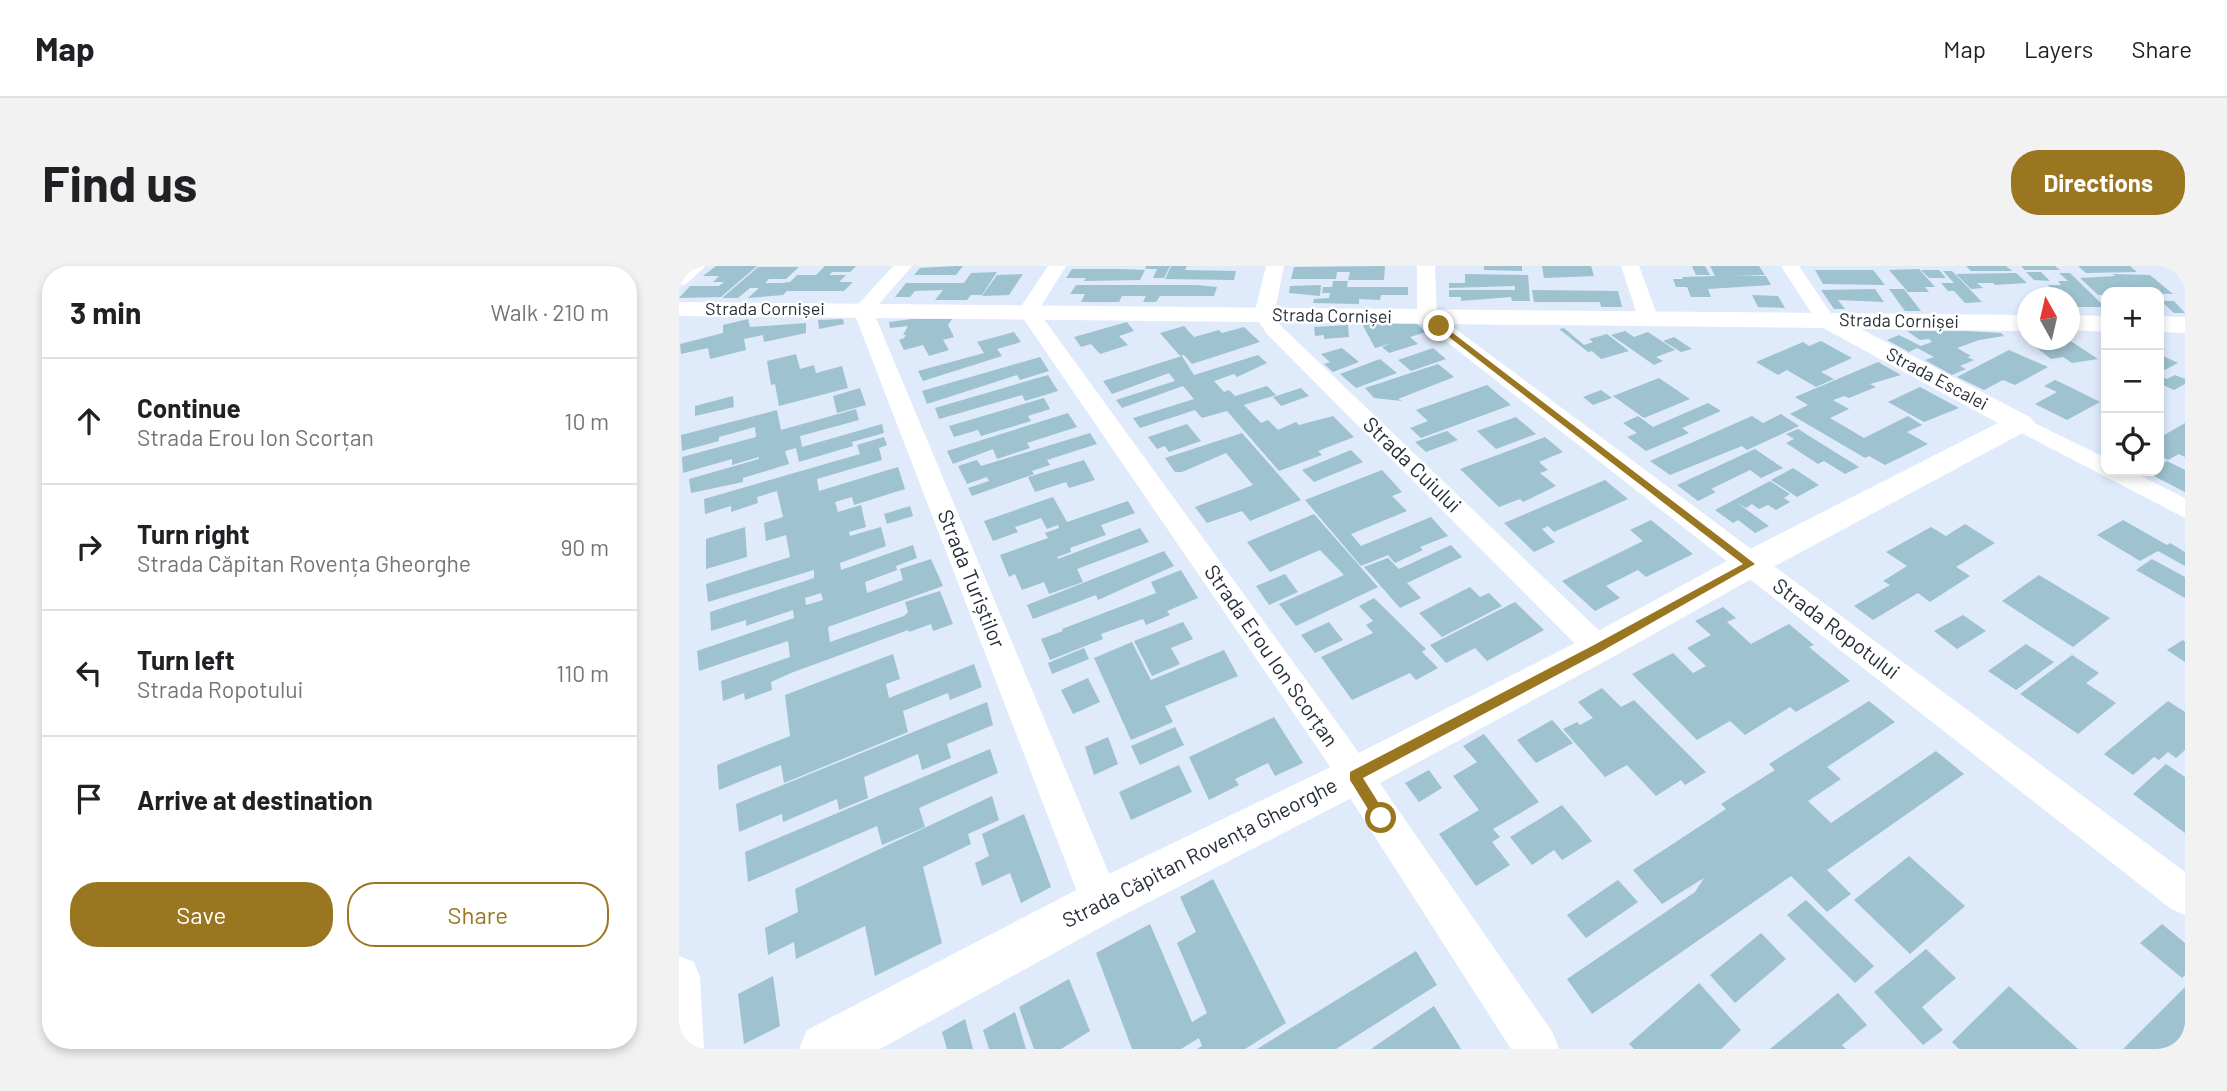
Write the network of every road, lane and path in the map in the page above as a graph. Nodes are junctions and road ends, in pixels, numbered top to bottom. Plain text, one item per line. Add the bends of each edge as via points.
1 (903, 266) edge
2 (1057, 266) edge
3 (1275, 266) edge
4 (1426, 266) edge
5 (1630, 266) edge
6 (1790, 266) edge
7 (679, 309) edge
8 (863, 310) junction
9 (1028, 311) junction
10 (1264, 315) junction
11 (1427, 317) junction
12 (1649, 320) junction
13 (1826, 321) junction
14 (2017, 323) edge
15 (2080, 323) edge
16 (2101, 324) edge
17 (2164, 324) edge
18 (2185, 325) edge
19 (2020, 423) junction
20 (2101, 465) edge
21 (2122, 476) edge
22 (2185, 509) edge
23 (1750, 564) junction
24 (1598, 648) junction
25 (1355, 776) junction
26 (2185, 896) edge
27 (1101, 902) junction
28 (679, 977) edge
29 (682, 1049) edge
30 (826, 1049) edge
31 (1537, 1049) edge

1 - 8 street
2 - 9 street
3 - 10 street
4 - 11 street
5 - 12 street
6 - 13 street, Strada Escalei
7 - 8 street, Strada Cornișei
8 - 9 street, Strada Cornișei
8 - 27 street, Strada Turiștilor
9 - 10 street, Strada Cornișei
9 - 25 street, Strada Erou Ion Scorțan
10 - 11 street, Strada Cornișei
10 - 24 street, Strada Cuiului via 1283,340
11 - 12 street, Strada Cornișei
11 - 23 street, Strada Ropotului
12 - 13 street, Strada Cornișei
13 - 14 street, Strada Cornișei
13 - 19 street, Strada Escalei
15 - 16 street
17 - 18 street
19 - 20 street, Strada Escalei
19 - 23 street, Strada Căpitan Rovența Gheorghe
21 - 22 street
23 - 24 street, Strada Căpitan Rovența Gheorghe
23 - 26 street, Strada Ropotului
24 - 25 street, Strada Căpitan Rovența Gheorghe
25 - 27 street, Strada Căpitan Rovența Gheorghe
25 - 31 street, Strada Erou Ion Scorțan
27 - 30 street, Strada Căpitan Rovența Gheorghe
28 - 29 street

